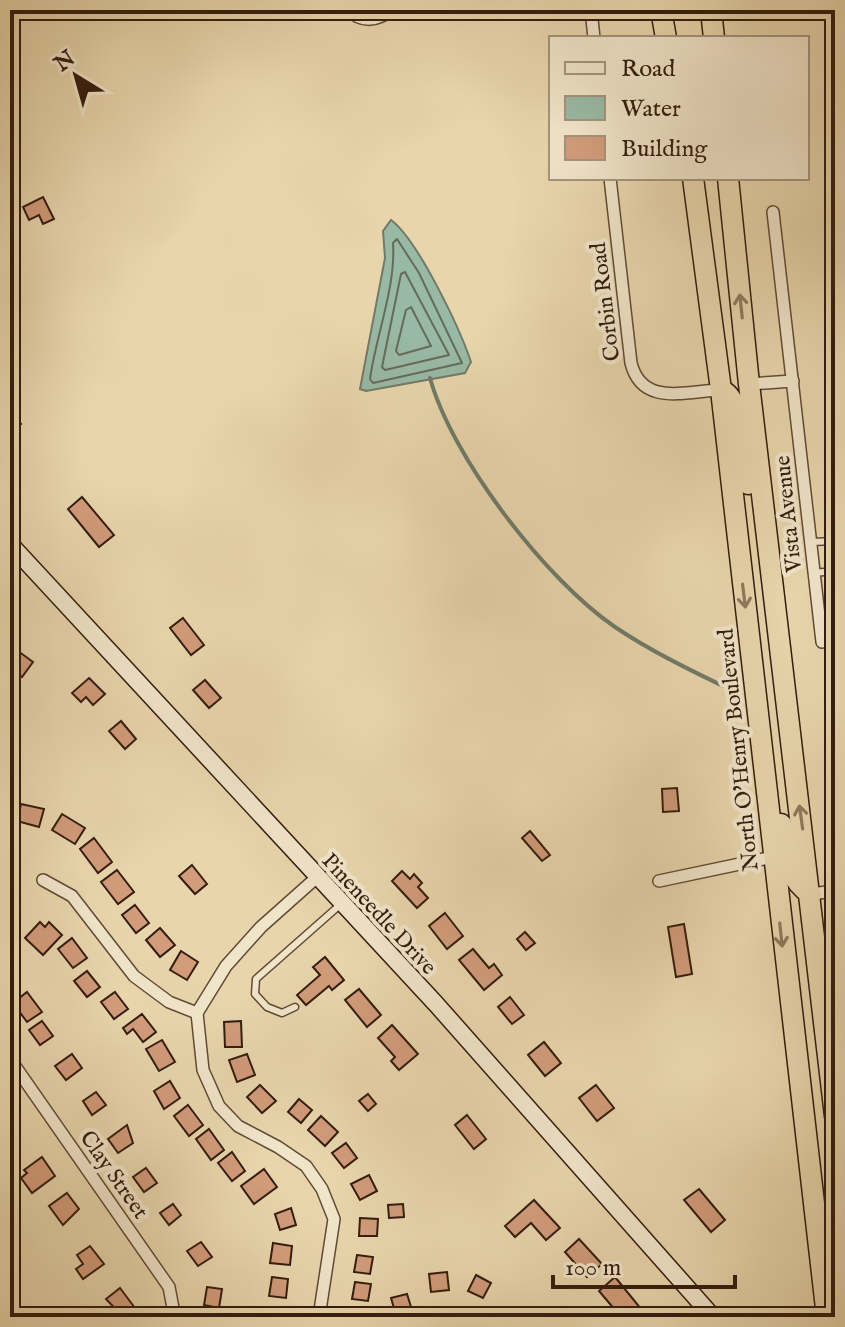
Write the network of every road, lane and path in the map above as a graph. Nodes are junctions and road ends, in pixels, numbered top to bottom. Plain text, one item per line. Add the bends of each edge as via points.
1 (344, 10) edge
2 (398, 10) edge
3 (591, 10) edge
4 (661, 10) edge
5 (673, 10) edge
6 (711, 10) edge
7 (594, 36) edge
8 (666, 36) edge
9 (676, 36) edge
10 (714, 36) edge
11 (610, 180) edge
12 (693, 180) edge
13 (728, 180) edge
14 (773, 212) dead end
15 (793, 381) junction
16 (749, 384) junction
17 (721, 390) junction
18 (835, 541) edge
19 (810, 542) junction
20 (10, 544) edge
21 (835, 571) edge
22 (813, 573) junction
23 (773, 597) junction
24 (829, 641) edge
25 (759, 721) junction
26 (773, 857) junction
27 (316, 878) junction
28 (43, 880) dead end
29 (659, 881) dead end
30 (835, 891) edge
31 (811, 894) junction
32 (341, 904) junction
33 (295, 1007) dead end
34 (197, 1013) junction
35 (10, 1059) edge
36 (835, 1116) edge
37 (171, 1317) edge
38 (319, 1317) edge
39 (713, 1317) edge
40 (827, 1317) edge

1 - 2 lane via 367,23 380,22
3 - 7 street
4 - 8 highway
5 - 9 highway
6 - 10 highway
11 - 17 street, Corbin Road via 637,380 657,393
12 - 17 highway, North O'Henry Boulevard
16 -> 13 highway
14 - 15 street, Vista Avenue
15 - 16 street
15 - 19 street, Vista Avenue
16 - 23 highway
17 - 23 highway via 737,409
17 -> 25 highway, North O'Henry Boulevard
18 - 19 lane
19 - 22 street, Vista Avenue
20 - 27 street, Pineneedle Drive
21 - 22 lane
22 - 24 street, Vista Avenue
31 -> 23 highway
25 - 26 highway, North O'Henry Boulevard
25 - 31 highway via 791,873
26 - 29 street
26 -> 40 highway, North O'Henry Boulevard
27 - 32 street, Pineneedle Drive
27 - 34 street via 226,966
28 - 34 street via 72,896 134,976 169,1002
30 - 31 street
31 - 36 highway
32 - 33 lane via 256,979 255,994 267,1007 282,1013
32 - 39 street, Pineneedle Drive
34 - 38 street via 203,1070 219,1106 238,1126 306,1166 322,1189 334,1219
35 - 37 street, Clay Street via 169,1287

